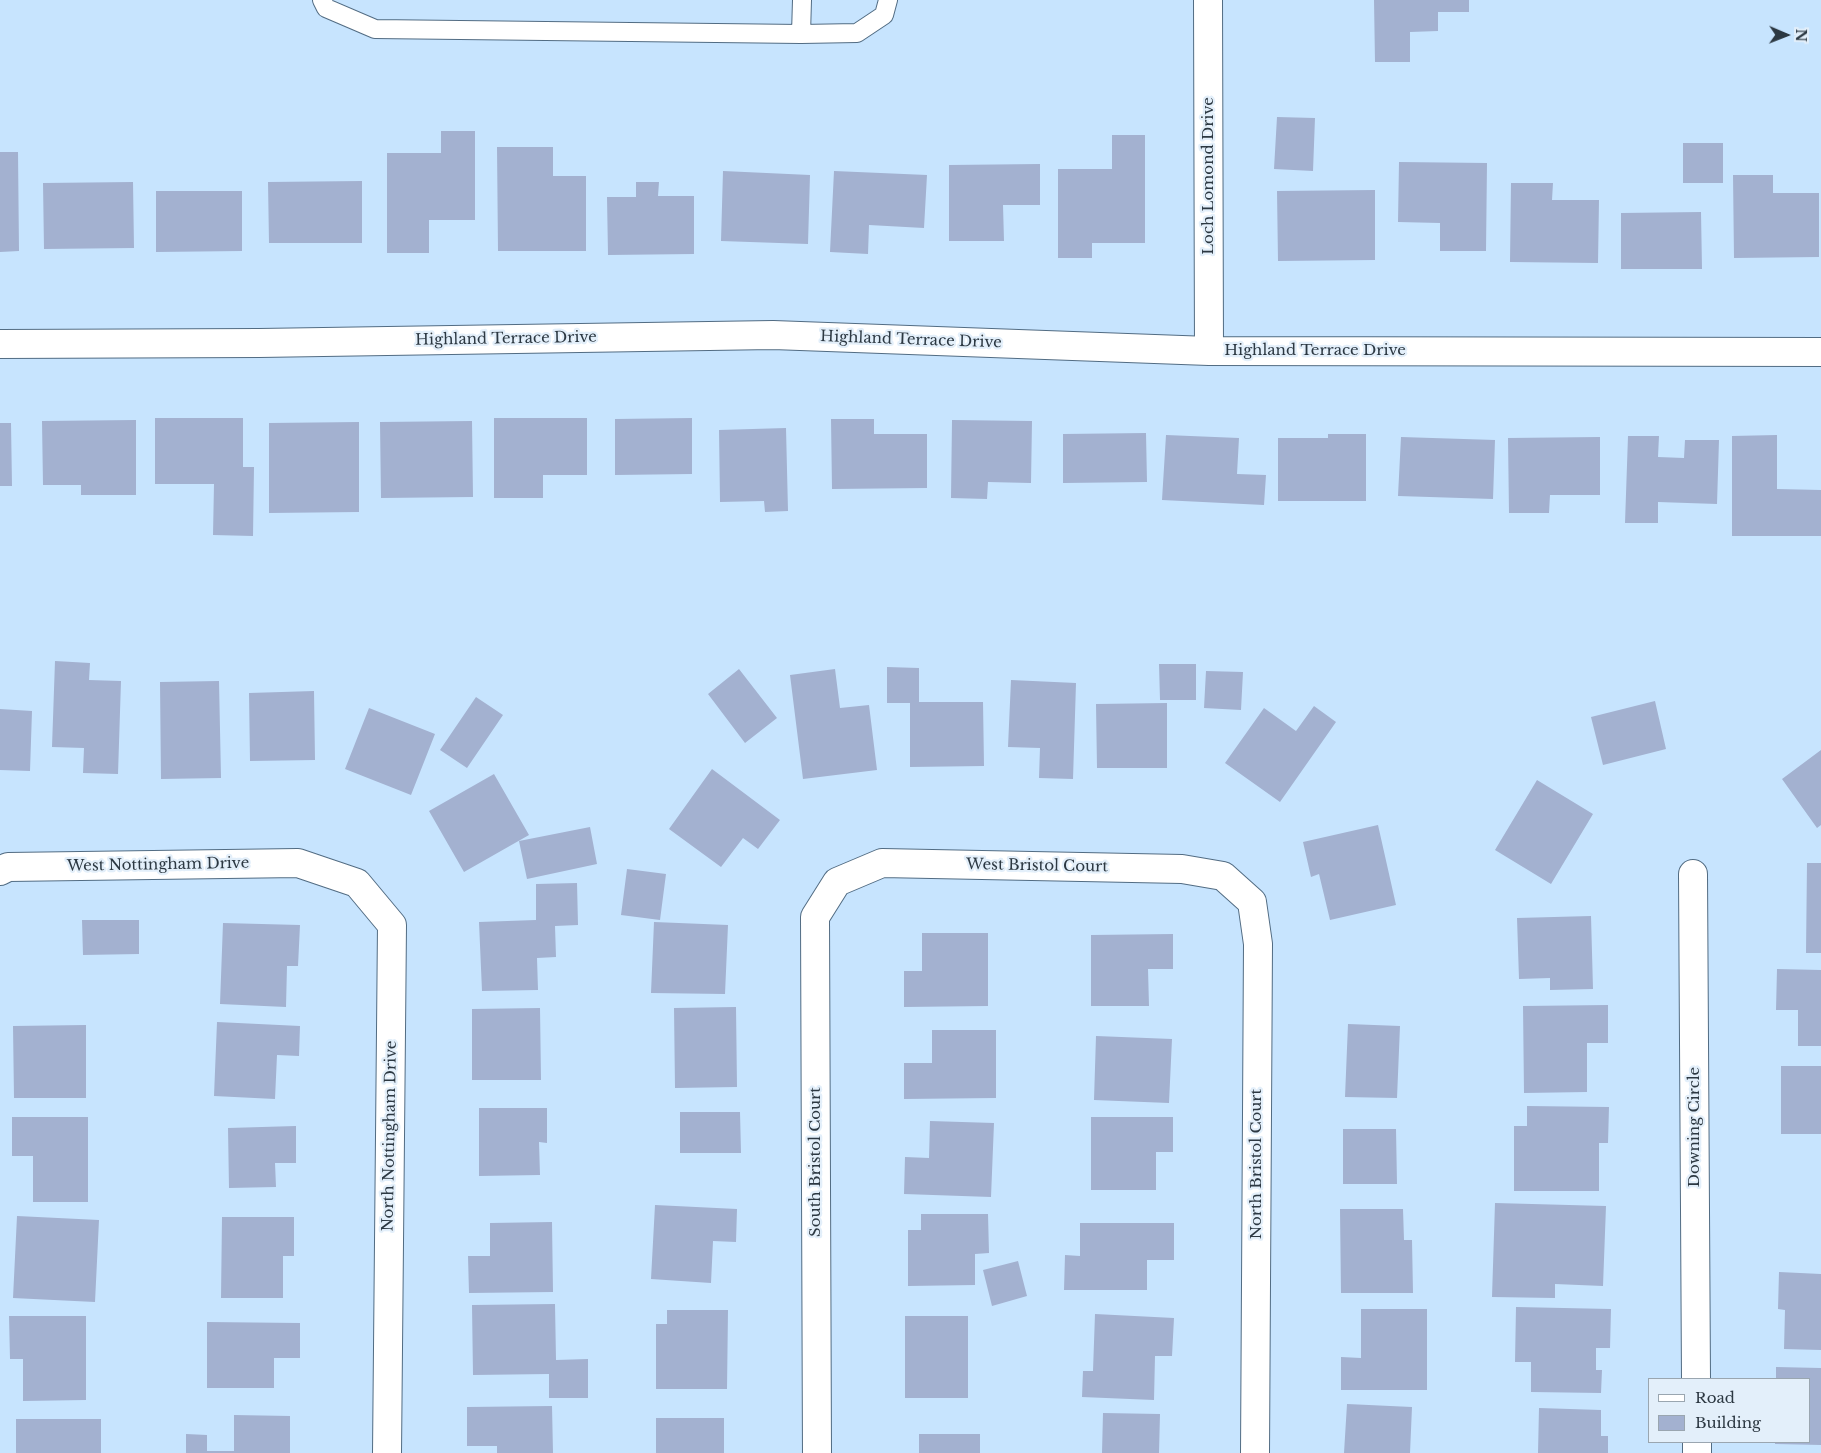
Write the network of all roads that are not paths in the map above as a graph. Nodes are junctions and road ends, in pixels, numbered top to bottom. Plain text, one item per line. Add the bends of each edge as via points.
1 (322, 0) edge
2 (802, 0) edge
3 (888, 0) edge
4 (1208, 0) edge
5 (801, 34) junction
6 (0, 344) edge
7 (1209, 351) junction
8 (1821, 352) edge
9 (308, 866) joint
10 (4, 869) edge
11 (1693, 874) dead end
12 (841, 880) joint
13 (1233, 885) joint
14 (1696, 1378) edge
15 (387, 1453) edge
16 (817, 1453) edge
17 (1255, 1453) edge

1 - 5 lane via 326,8 375,29
2 - 5 lane
3 - 5 lane via 884,15 857,33
4 - 7 street, Loch Lomond Drive
6 - 7 street, Highland Terrace Drive via 773,335
7 - 8 street, Highland Terrace Drive
9 - 10 street, West Nottingham Drive via 298,863
9 - 15 street, North Nottingham Drive via 357,883 392,925
11 - 14 street, Downing Circle
12 - 13 street, West Bristol Court via 882,863 1182,869 1223,876
12 - 16 street, South Bristol Court via 815,917
13 - 17 street, North Bristol Court via 1252,902 1258,944

